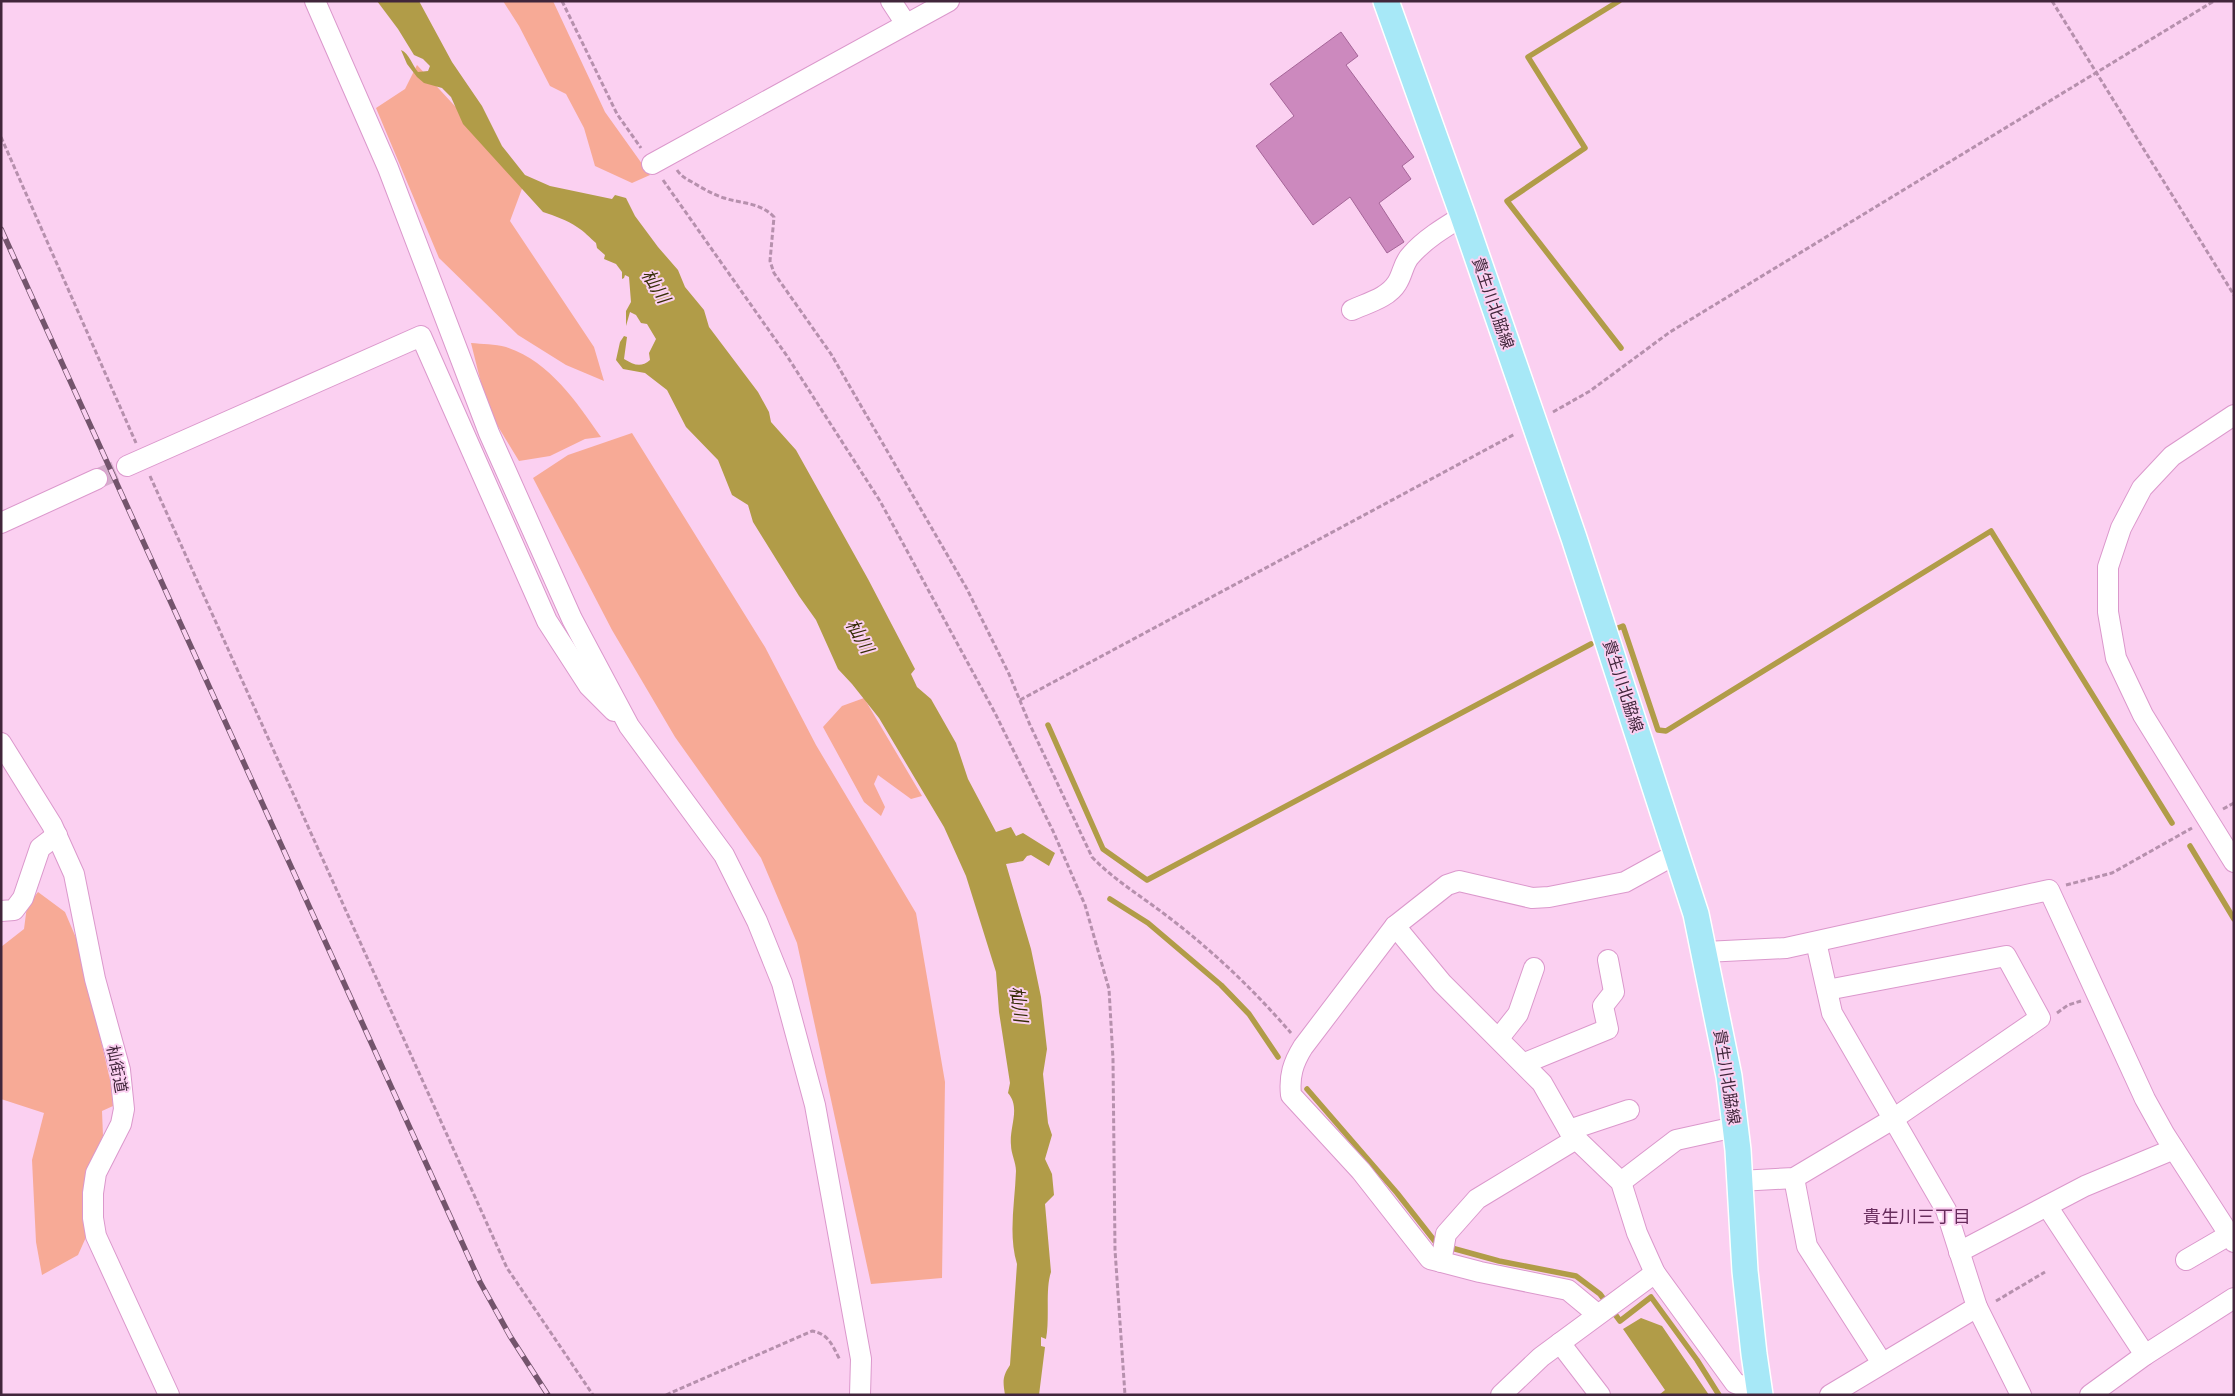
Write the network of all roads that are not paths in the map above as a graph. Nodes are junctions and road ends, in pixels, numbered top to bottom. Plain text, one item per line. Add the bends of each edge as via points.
1 (316, 1) edge
2 (891, 1) edge
3 (949, 1) edge
4 (1386, 1) edge
5 (906, 24) junction
6 (661, 160) road end
7 (1463, 216) junction
8 (1352, 310) dead end
9 (2234, 414) edge
10 (135, 462) tunnel mouth
11 (97, 479) tunnel mouth
12 (1, 523) edge
13 (629, 726) junction
14 (1, 743) edge
15 (56, 835) junction
16 (1676, 854) junction
17 (2234, 862) edge
18 (1, 911) edge
19 (1395, 926) junction
20 (1816, 942) junction
21 (1705, 952) junction
22 (1608, 960) dead end
23 (1534, 968) dead end
24 (1827, 990) junction
25 (1499, 1038) junction
26 (1524, 1064) junction
27 (1629, 1110) dead end
28 (1893, 1119) junction
29 (1735, 1127) junction
30 (1572, 1135) junction
31 (2174, 1149) junction
32 (1794, 1178) junction
33 (1739, 1180) junction
34 (1621, 1182) junction
35 (2047, 1206) junction
36 (2231, 1239) edge
37 (1959, 1252) junction
38 (2186, 1260) dead end
39 (1441, 1262) junction
40 (1655, 1272) junction
41 (2234, 1298) edge
42 (1605, 1308) junction
43 (1977, 1308) junction
44 (1560, 1343) junction
45 (2145, 1355) junction
46 (1882, 1363) junction
47 (1760, 1394) edge
48 (169, 1395) edge
49 (860, 1395) edge
50 (1501, 1395) edge
51 (1600, 1395) edge
52 (1830, 1395) edge
53 (2021, 1395) edge
54 (2090, 1395) edge

1 - 13 street via 388,168 489,433 572,619
2 - 5 street
3 - 5 street
4 - 7 main road, 貴生川北脇線
5 - 6 street
7 - 8 street via 1410,255 1397,283 1386,294
7 - 16 main road, 貴生川北脇線
9 - 17 street via 2172,456 2142,488 2121,528 2108,568 2108,612 2116,658 2144,715
10 - 13 street via 421,336 547,621 589,686
11 - 12 street
13 - 49 street via 724,855 782,983 815,1105 861,1359
14 - 15 street, 杣街道
15 - 18 street via 40,848 23,898 14,910
15 - 48 street, 杣街道 via 74,874 95,979 124,1089 121,1124 96,1174 93,1193 96,1236
16 - 19 street via 1625,882 1549,897 1532,898 1460,882 1446,885
16 - 21 main road, 貴生川北脇線
19 - 25 street via 1442,983
19 - 39 street via 1295,1059 1289,1079 1291,1094 1361,1172 1430,1259
20 - 21 street via 1786,948
20 - 24 street
20 - 31 street via 2049,890 2146,1099
21 - 29 main road, 貴生川北脇線 via 1729,1076
22 - 26 street via 1614,992 1603,1006 1608,1029
23 - 25 street via 1518,1014
24 - 28 street via 1832,1013
24 - 28 street via 2006,956 2040,1018
25 - 26 street
26 - 30 street via 1542,1083
27 - 30 street
28 - 32 street
28 - 37 street via 1946,1210
29 - 33 main road, 貴生川北脇線
29 - 34 street via 1676,1140
30 - 34 street
30 - 39 street via 1477,1200 1446,1234
31 - 35 street
31 - 36 street
32 - 33 street
32 - 46 street via 1807,1246
33 - 47 main road, 貴生川北脇線 via 1746,1280
34 - 40 street via 1637,1233
35 - 37 street
35 - 45 street
36 - 38 street
37 - 43 street
39 - 42 street via 1568,1290
40 - 42 street
40 - 47 street via 1735,1383
41 - 45 street
42 - 44 street
43 - 46 street
43 - 53 street
44 - 50 street via 1522,1373
44 - 51 street
45 - 54 street
46 - 52 street

